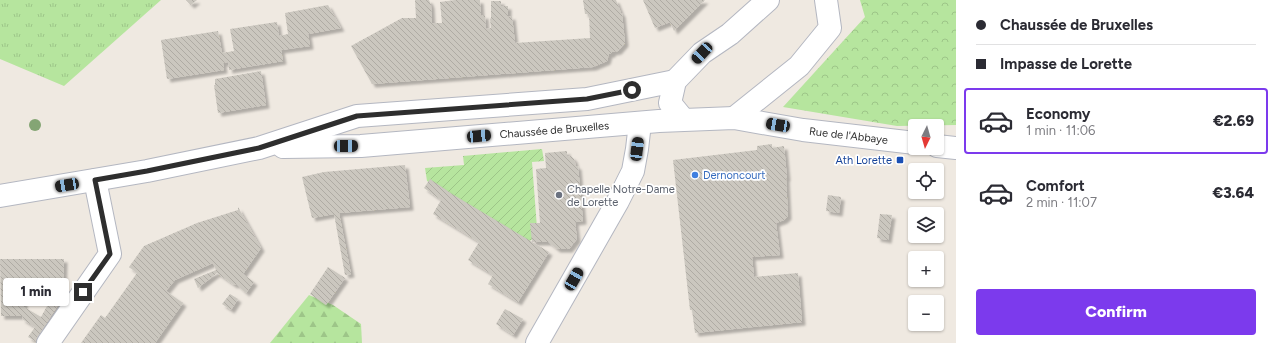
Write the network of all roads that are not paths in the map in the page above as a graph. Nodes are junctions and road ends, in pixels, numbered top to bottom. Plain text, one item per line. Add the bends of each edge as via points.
1 (768, 0) edge
2 (826, 0) edge
3 (675, 81) junction
4 (734, 118) junction
5 (683, 119) junction
6 (640, 123) junction
7 (908, 142) edge
8 (944, 147) edge
9 (259, 148) junction
10 (956, 148) edge
11 (95, 180) junction
12 (0, 196) edge
13 (48, 343) edge
14 (537, 343) edge

1 - 3 street via 730,34 702,53
2 - 4 street via 830,28 799,66
3 - 5 street via 670,104
3 - 9 street, Chaussée de Bruxelles via 587,99 357,116
4 - 5 street, Chaussée de Bruxelles
4 - 7 street, Rue de l'Abbaye via 803,130
5 - 6 street, Chaussée de Bruxelles
6 - 9 street, Chaussée de Bruxelles via 361,146
6 - 14 street via 633,172
8 - 10 street
9 - 11 street, Chaussée de Bruxelles
11 - 12 street, Chaussée de Bruxelles
11 - 13 street via 110,254

